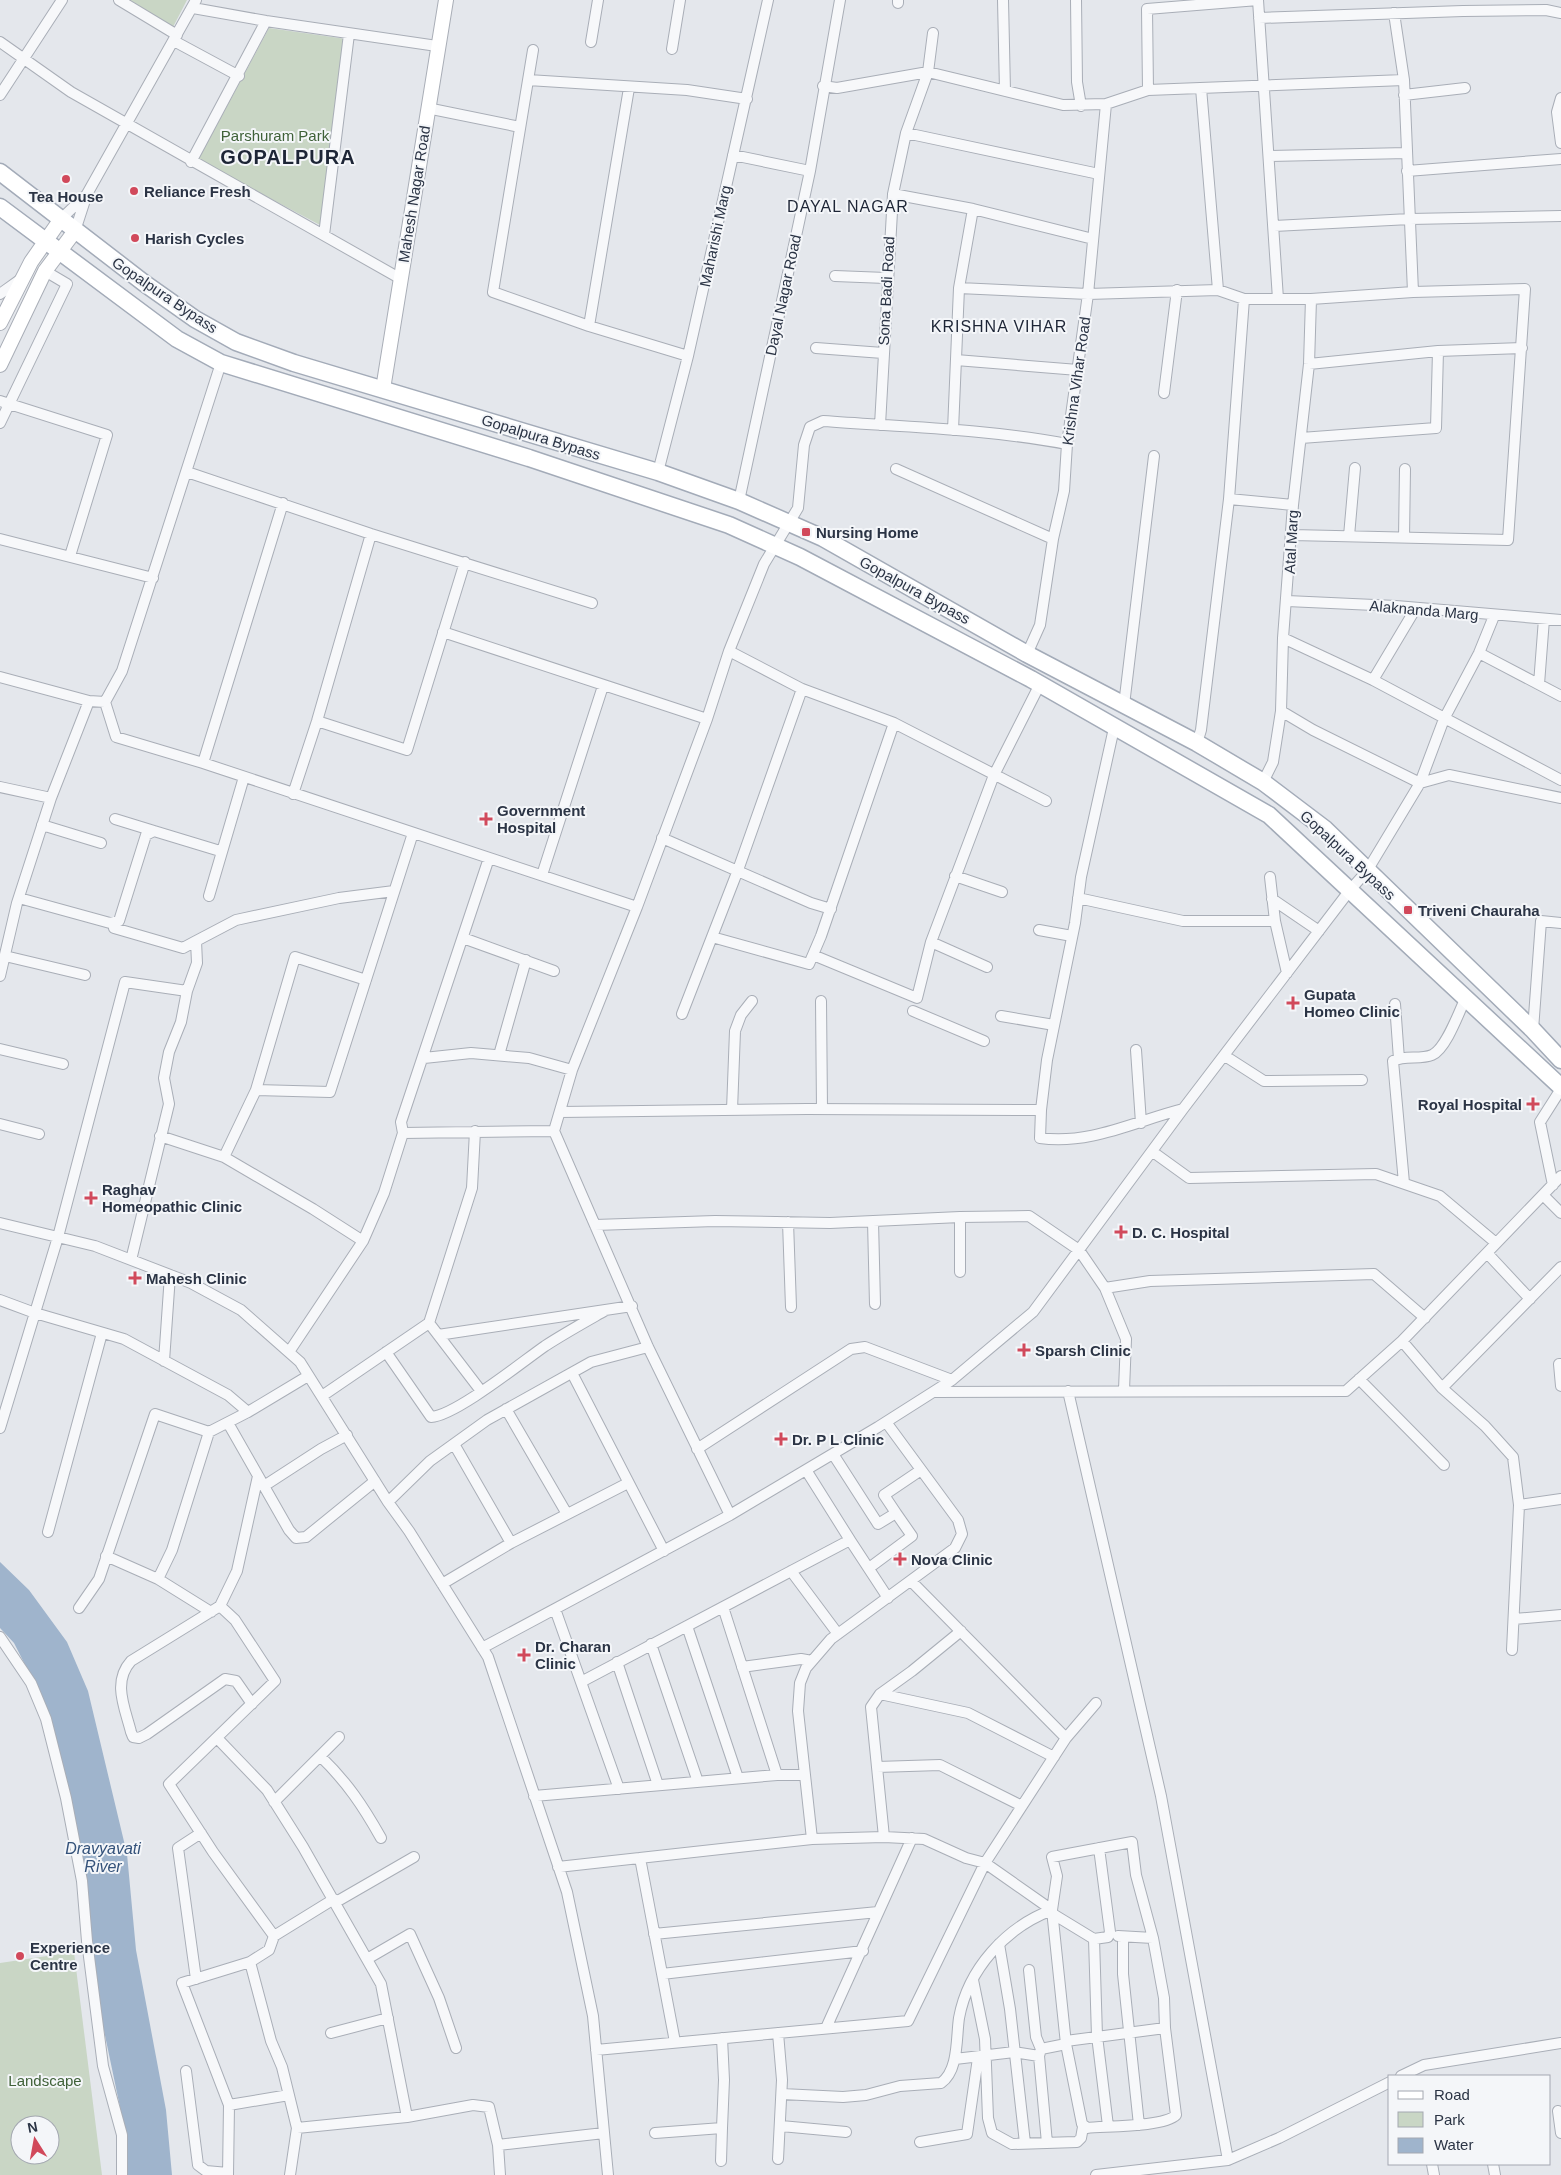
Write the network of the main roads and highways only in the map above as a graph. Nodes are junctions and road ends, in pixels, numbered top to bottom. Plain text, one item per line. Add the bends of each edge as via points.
1 (0, 172) edge
2 (0, 207) edge
3 (1561, 1060) edge
4 (1561, 1088) edge

1 - 3 main road, Gopalpura Bypass via 158,293 236,342 294,363 658,472 739,501 823,538 1027,654 1197,743 1263,782 1325,829
2 - 4 main road, Gopalpura Bypass via 177,339 221,364 530,458 729,526 800,557 1040,684 1269,815

